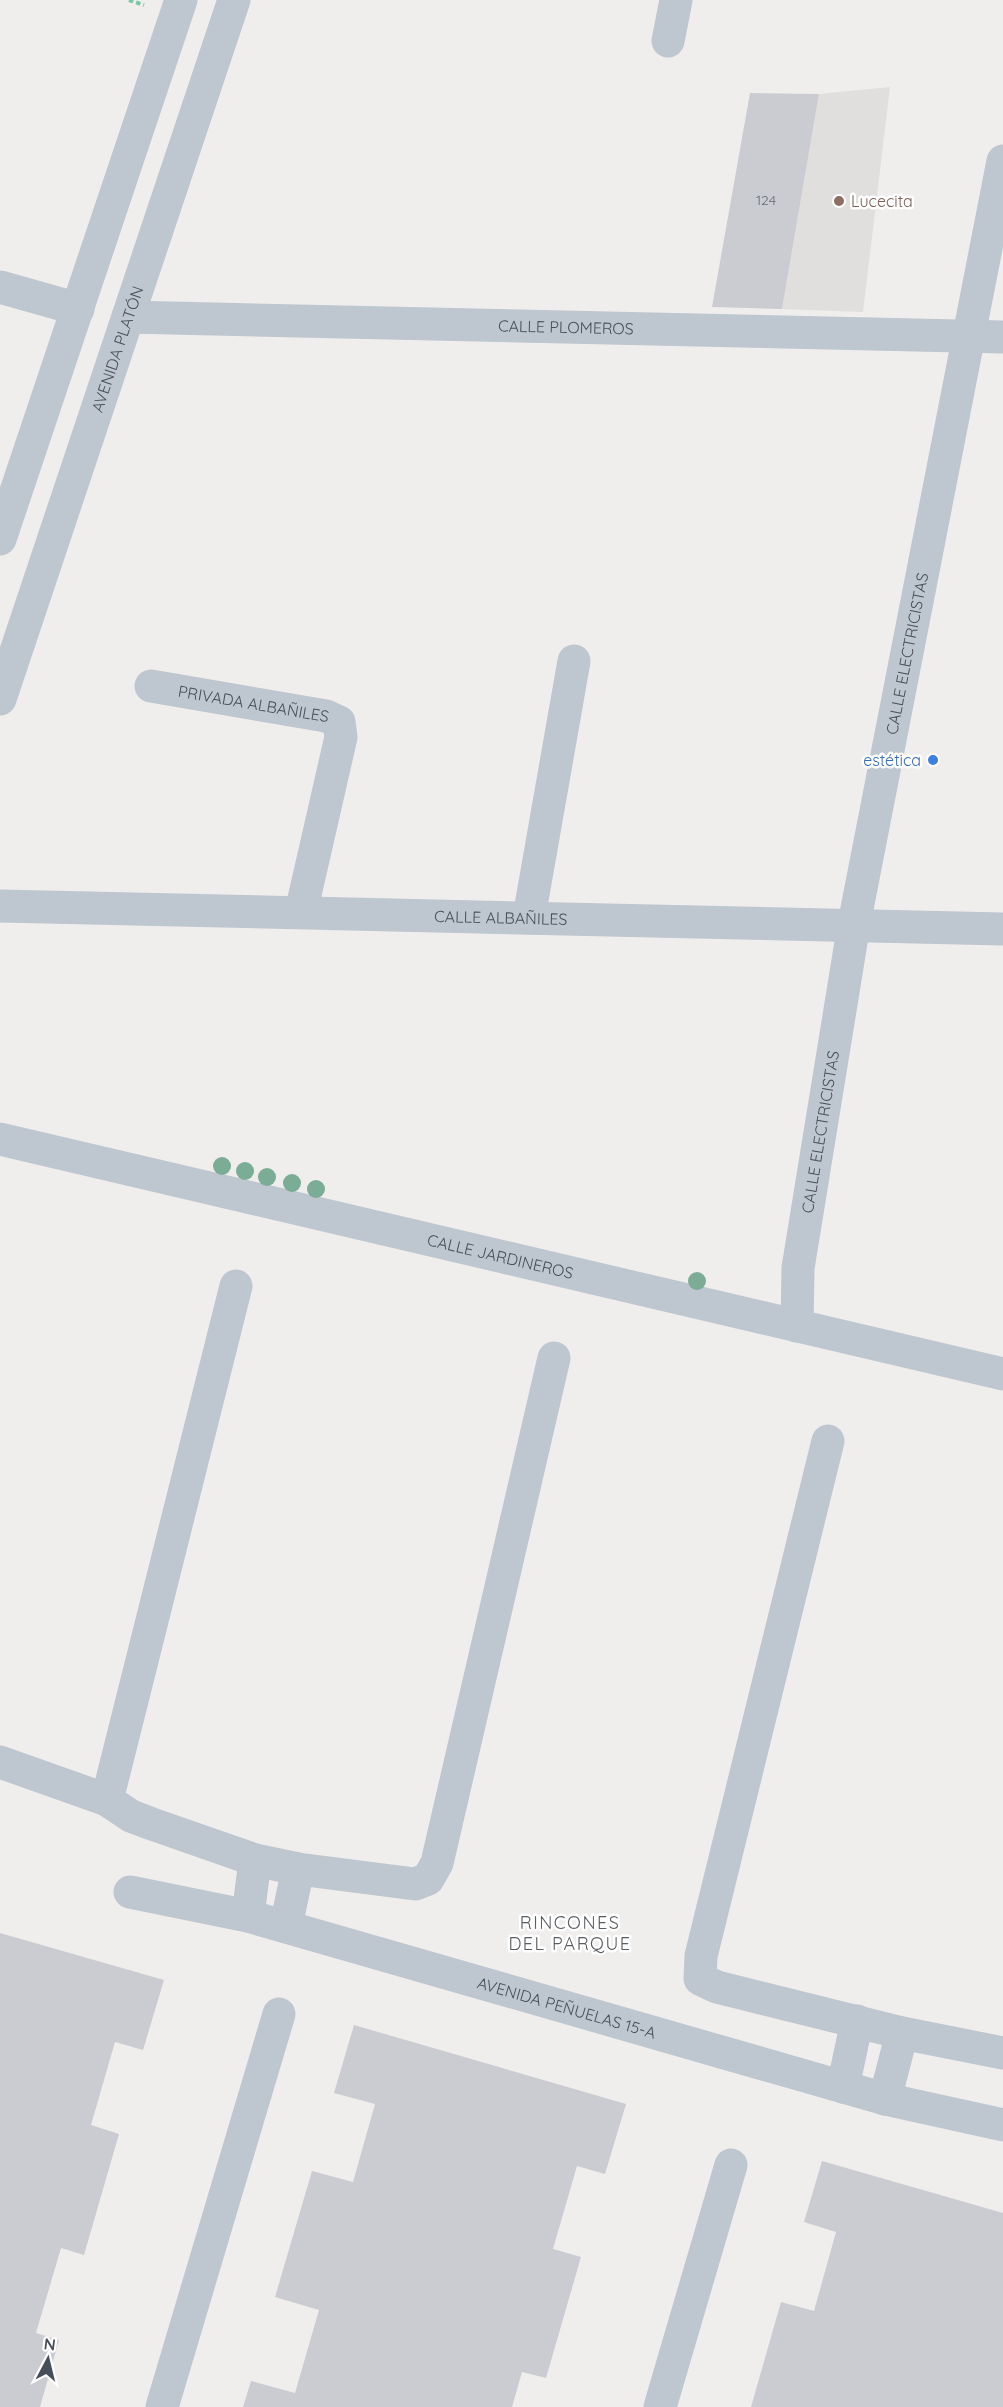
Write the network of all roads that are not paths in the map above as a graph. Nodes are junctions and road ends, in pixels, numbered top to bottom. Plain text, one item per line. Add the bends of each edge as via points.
1 (181, 0) edge
2 (234, 0) edge
3 (676, 0) edge
4 (668, 41) dead end
5 (1003, 160) edge
6 (0, 287) edge
7 (78, 309) junction
8 (128, 317) junction
9 (971, 336) junction
10 (1003, 337) edge
11 (0, 539) edge
12 (574, 661) dead end
13 (151, 686) dead end
14 (0, 699) edge
15 (0, 906) edge
16 (301, 912) junction
17 (529, 917) junction
18 (854, 924) junction
19 (1003, 929) edge
20 (0, 1139) edge
21 (236, 1286) dead end
22 (797, 1326) junction
23 (554, 1358) dead end
24 (1003, 1374) edge
25 (828, 1441) dead end
26 (0, 1762) edge
27 (107, 1800) junction
28 (255, 1860) junction
29 (298, 1869) junction
30 (130, 1892) dead end
31 (248, 1916) junction
32 (286, 1926) junction
33 (279, 2014) dead end
34 (857, 2021) junction
35 (902, 2033) junction
36 (1003, 2053) edge
37 (843, 2086) junction
38 (885, 2099) junction
39 (1003, 2125) edge
40 (731, 2165) dead end
41 (162, 2407) edge
42 (660, 2407) edge

1 - 7 street
2 - 8 street, AVENIDA PLATÓN
3 - 4 street
5 - 9 street, CALLE ELECTRICISTAS
6 - 7 street
7 - 11 street
8 - 9 street, CALLE PLOMEROS
8 - 14 street, AVENIDA PLATÓN
9 - 10 street, CALLE PLOMEROS
9 - 18 street, CALLE ELECTRICISTAS
12 - 17 street
13 - 16 street, PRIVADA ALBAÑILES via 326,716 339,722 341,737
15 - 16 street, CALLE ALBAÑILES
16 - 17 street, CALLE ALBAÑILES
17 - 18 street, CALLE ALBAÑILES
18 - 19 street, CALLE ALBAÑILES
18 - 22 street, CALLE ELECTRICISTAS via 798,1268
20 - 22 street, CALLE JARDINEROS
21 - 27 street
22 - 24 street, CALLE JARDINEROS
23 - 29 street via 437,1863 428,1879 415,1884
25 - 34 street via 701,1956 700,1979 717,1987
26 - 27 street
27 - 28 street via 131,1816
28 - 29 street
28 - 31 street
29 - 32 street
30 - 31 street, AVENIDA PEÑUELAS 15-A
31 - 32 street, AVENIDA PEÑUELAS 15-A
32 - 37 street, AVENIDA PEÑUELAS 15-A
33 - 41 street
34 - 35 street
34 - 37 street
35 - 36 street
35 - 38 street
37 - 38 street, AVENIDA PEÑUELAS 15-A
38 - 39 street, AVENIDA PEÑUELAS 15-A
40 - 42 street

